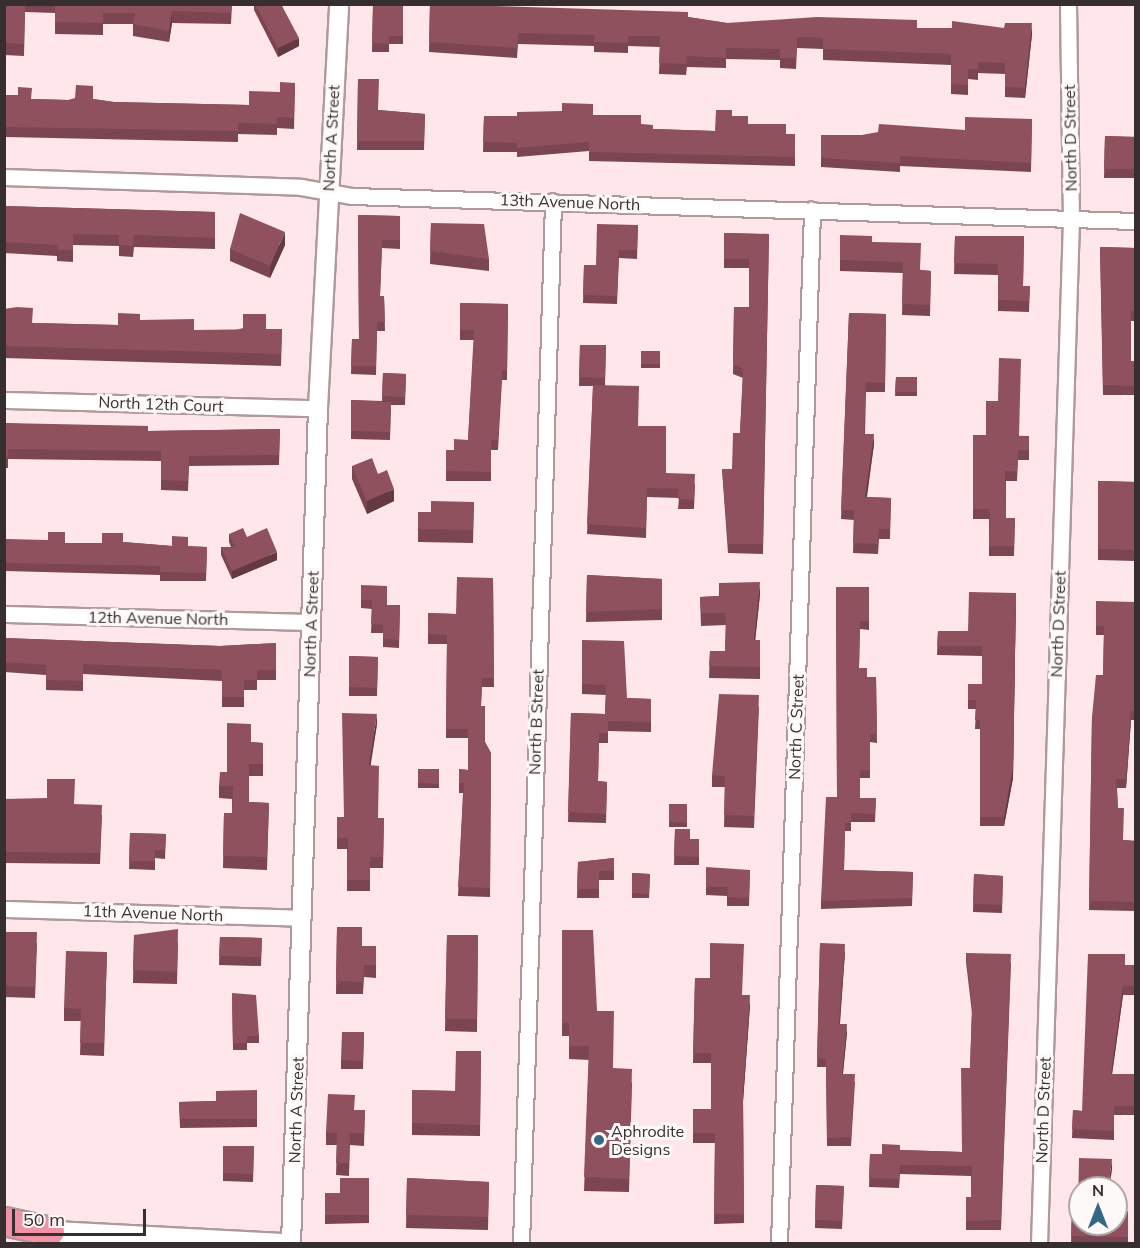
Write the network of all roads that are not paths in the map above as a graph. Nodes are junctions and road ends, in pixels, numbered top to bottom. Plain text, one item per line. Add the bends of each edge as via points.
1 (339, 4) edge
2 (1068, 4) edge
3 (4, 177) edge
4 (328, 193) junction
5 (553, 201) junction
6 (812, 210) junction
7 (1071, 219) junction
8 (1136, 221) edge
9 (4, 400) edge
10 (318, 408) junction
11 (4, 614) edge
12 (311, 622) junction
13 (4, 909) edge
14 (302, 918) junction
15 (4, 1221) edge
16 (4, 1230) edge
17 (50, 1231) junction
18 (289, 1244) edge
19 (521, 1244) edge
20 (779, 1244) edge
21 (1039, 1244) edge

1 - 4 street, North A Street
2 - 7 street, North D Street
3 - 4 street, 13th Avenue North via 301,187
4 - 5 street, 13th Avenue North
4 - 10 street, North A Street
5 - 6 street, 13th Avenue North
5 - 19 street, North B Street
6 - 7 street, 13th Avenue North
6 - 20 street, North C Street
7 - 8 street, 13th Avenue North
7 - 21 street, North D Street
9 - 10 street, North 12th Court
10 - 12 street, North A Street
11 - 12 street, 12th Avenue North
12 - 14 street, North A Street
13 - 14 street, 11th Avenue North
14 - 18 street, North A Street
15 - 17 highway
16 - 17 main road
17 - 18 main road

